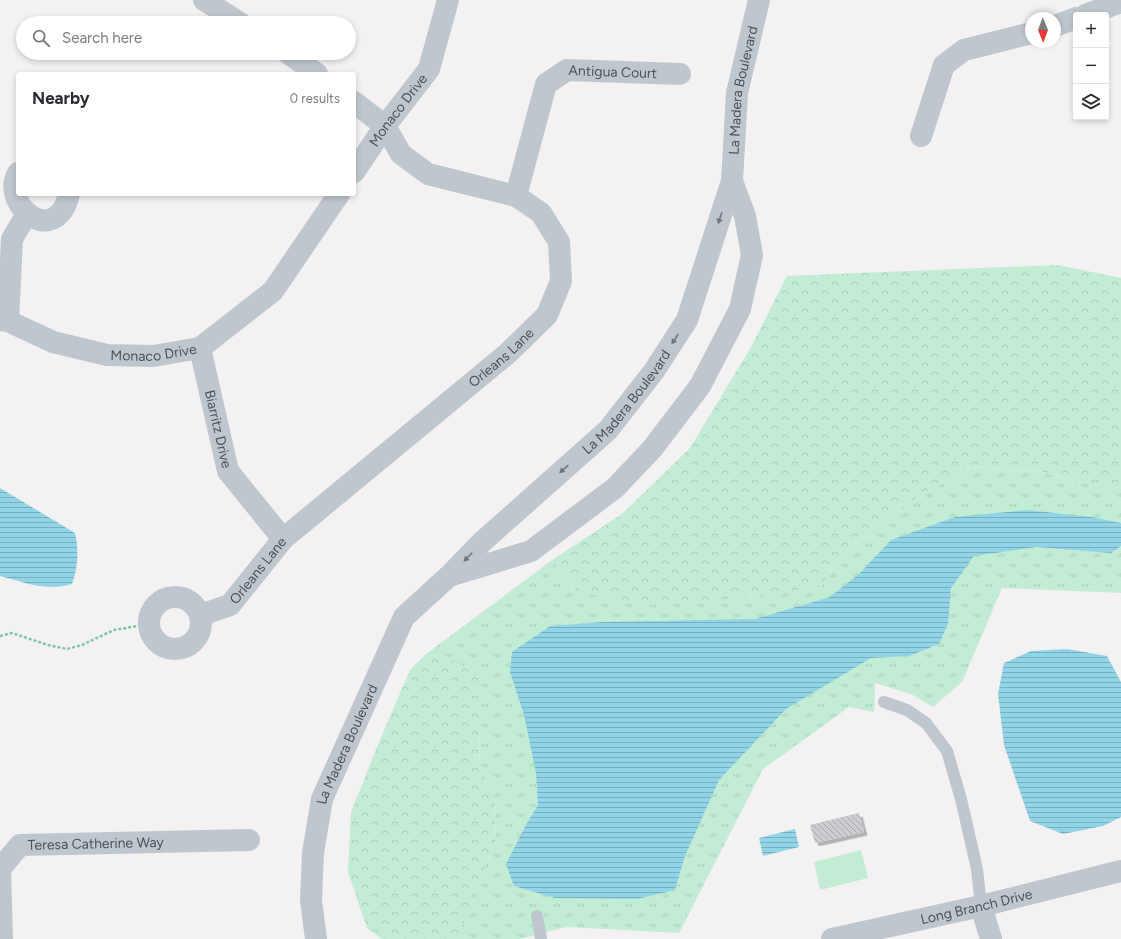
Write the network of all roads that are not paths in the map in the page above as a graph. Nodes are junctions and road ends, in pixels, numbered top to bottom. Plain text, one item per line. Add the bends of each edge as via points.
1 (204, 0) edge
2 (448, 0) edge
3 (759, 0) edge
4 (1121, 2) edge
5 (1093, 12) edge
6 (229, 16) edge
7 (1073, 19) edge
8 (1061, 24) edge
9 (1025, 35) edge
10 (298, 60) edge
11 (314, 72) edge
12 (680, 74) dead end
13 (356, 104) edge
14 (385, 126) junction
15 (921, 136) dead end
16 (356, 169) edge
17 (16, 177) edge
18 (732, 181) junction
19 (68, 196) edge
20 (338, 196) edge
21 (516, 196) junction
22 (25, 217) junction
23 (4, 320) edge
24 (200, 348) junction
25 (283, 540) junction
26 (449, 576) junction
27 (200, 615) junction
28 (884, 702) dead end
29 (249, 840) dead end
30 (1121, 871) edge
31 (981, 906) junction
32 (537, 916) dead end
33 (2, 939) edge
34 (316, 939) edge
35 (541, 939) edge
36 (832, 939) edge
37 (991, 939) edge

1 - 6 street
2 - 14 street, Monaco Drive via 429,69
3 - 18 street, La Madera Boulevard via 737,93
4 - 5 street
7 - 8 street
9 - 15 street via 964,50 944,65
10 - 11 street
12 - 21 street, Antigua Court via 566,70 546,84
13 - 14 street, Orleans Lane
14 - 16 street, Monaco Drive
14 - 21 street, Orleans Lane via 401,154 428,174
17 - 22 street via 12,185 13,203
18 -> 26 street, La Madera Boulevard via 687,320 654,371 608,430 482,542
18 - 26 street, La Madera Boulevard via 745,216 752,255 740,309 700,386 652,448 615,488 531,550
19 - 22 street via 61,211 53,217 34,220
20 - 24 street, Monaco Drive via 273,291
21 - 25 street, Orleans Lane via 541,213 559,242 561,281 547,315 507,354
22 - 23 street via 12,240
23 - 24 street, Monaco Drive via 53,342 107,355 153,356
24 - 25 street, Biarritz Drive via 228,471
25 - 27 street, Orleans Lane via 230,605
26 - 34 street, La Madera Boulevard via 404,618 322,798 313,853 311,900
27 - 27 street via 191,602 167,598 154,608 149,624 150,632 162,646 180,649 195,641 200,633
28 - 31 lane via 907,710 926,723 947,751 977,869
29 - 33 street, Teresa Catherine Way via 20,845 0,869
30 - 31 street, Long Branch Drive
31 - 36 street, Long Branch Drive
31 - 37 street
32 - 35 lane

